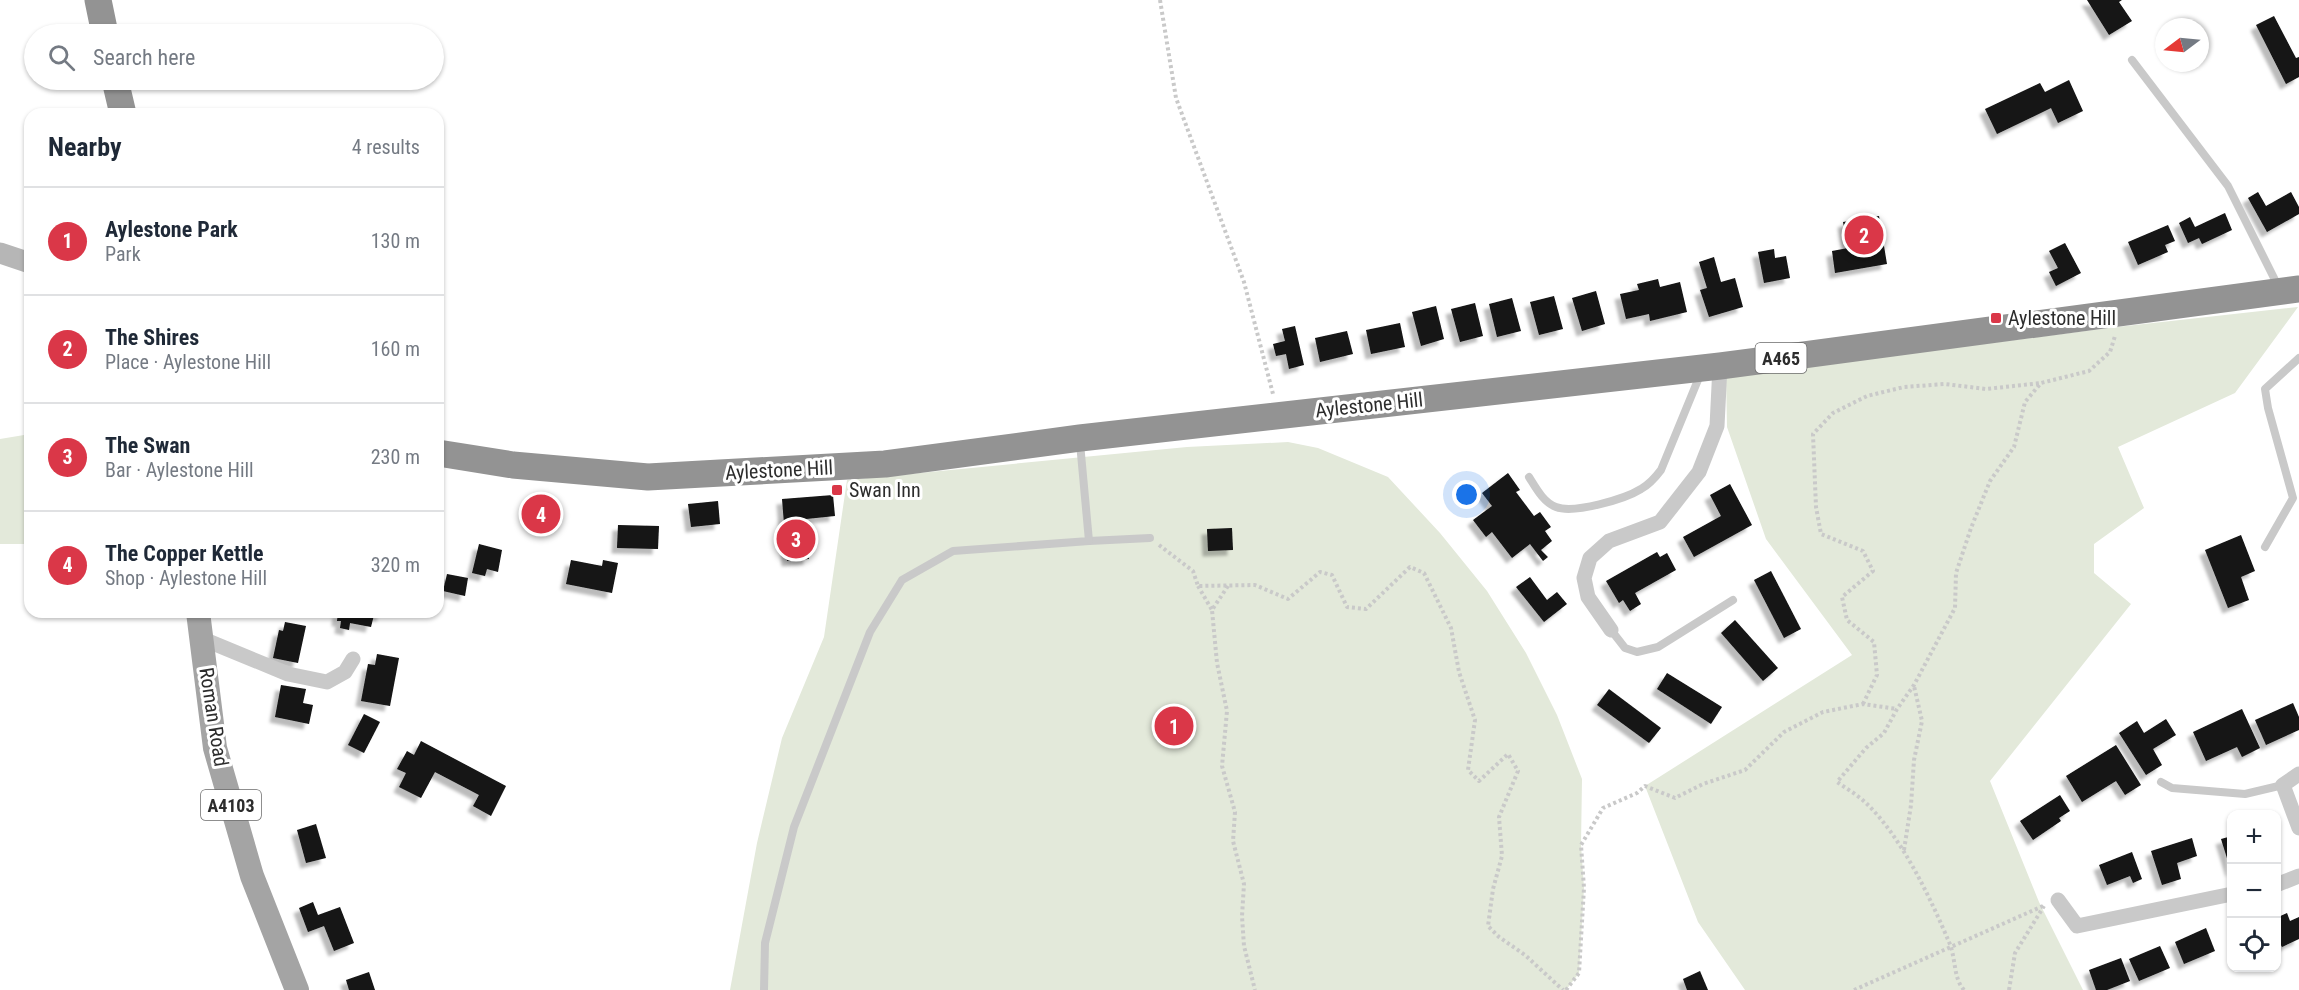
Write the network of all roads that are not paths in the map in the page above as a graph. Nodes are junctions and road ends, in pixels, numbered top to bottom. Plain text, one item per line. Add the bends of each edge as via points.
1 (98, 0) edge
2 (103, 24) edge
3 (2132, 60) dead end
4 (117, 90) edge
5 (122, 108) edge
6 (0, 253) edge
7 (24, 260) edge
8 (2290, 290) edge
9 (2299, 358) edge
10 (1711, 367) junction
11 (1080, 438) junction
12 (444, 454) edge
13 (1529, 477) dead end
14 (1150, 538) road end
15 (1089, 541) junction
16 (2265, 547) dead end
17 (1733, 600) dead end
18 (199, 618) edge
19 (1611, 630) joint
20 (203, 639) junction
21 (353, 659) dead end
22 (2299, 774) edge
23 (2161, 782) dead end
24 (2283, 785) junction
25 (2299, 828) edge
26 (2299, 876) edge
27 (2281, 883) edge
28 (2227, 895) edge
29 (2051, 902) road end
30 (297, 990) edge
31 (764, 990) edge

1 - 2 highway
3 - 8 lane via 2228,186
4 - 5 highway
6 - 7 street
8 - 10 highway, Aylestone Hill / A465
9 - 16 lane via 2265,389 2293,498
10 - 11 highway, Aylestone Hill / A465
10 - 13 lane via 1661,470 1640,490 1571,509 1546,501
10 - 19 street via 1717,426 1699,472 1660,522 1609,541 1590,558 1584,578 1588,597
11 - 12 highway, Aylestone Hill / A465 via 885,464 648,477 513,465
11 - 15 lane
14 - 15 lane
15 - 31 lane via 953,551 902,580 870,632 794,827 765,943
17 - 19 lane via 1658,647 1637,652 1625,648
18 - 20 main road, Roman Road / A4103
20 - 21 street via 288,674 327,682 345,672
20 - 30 main road, Roman Road / A4103 via 215,748 252,876
22 - 24 street
23 - 24 lane via 2172,788 2244,794
24 - 25 street
26 - 27 street
28 - 29 street via 2077,926

